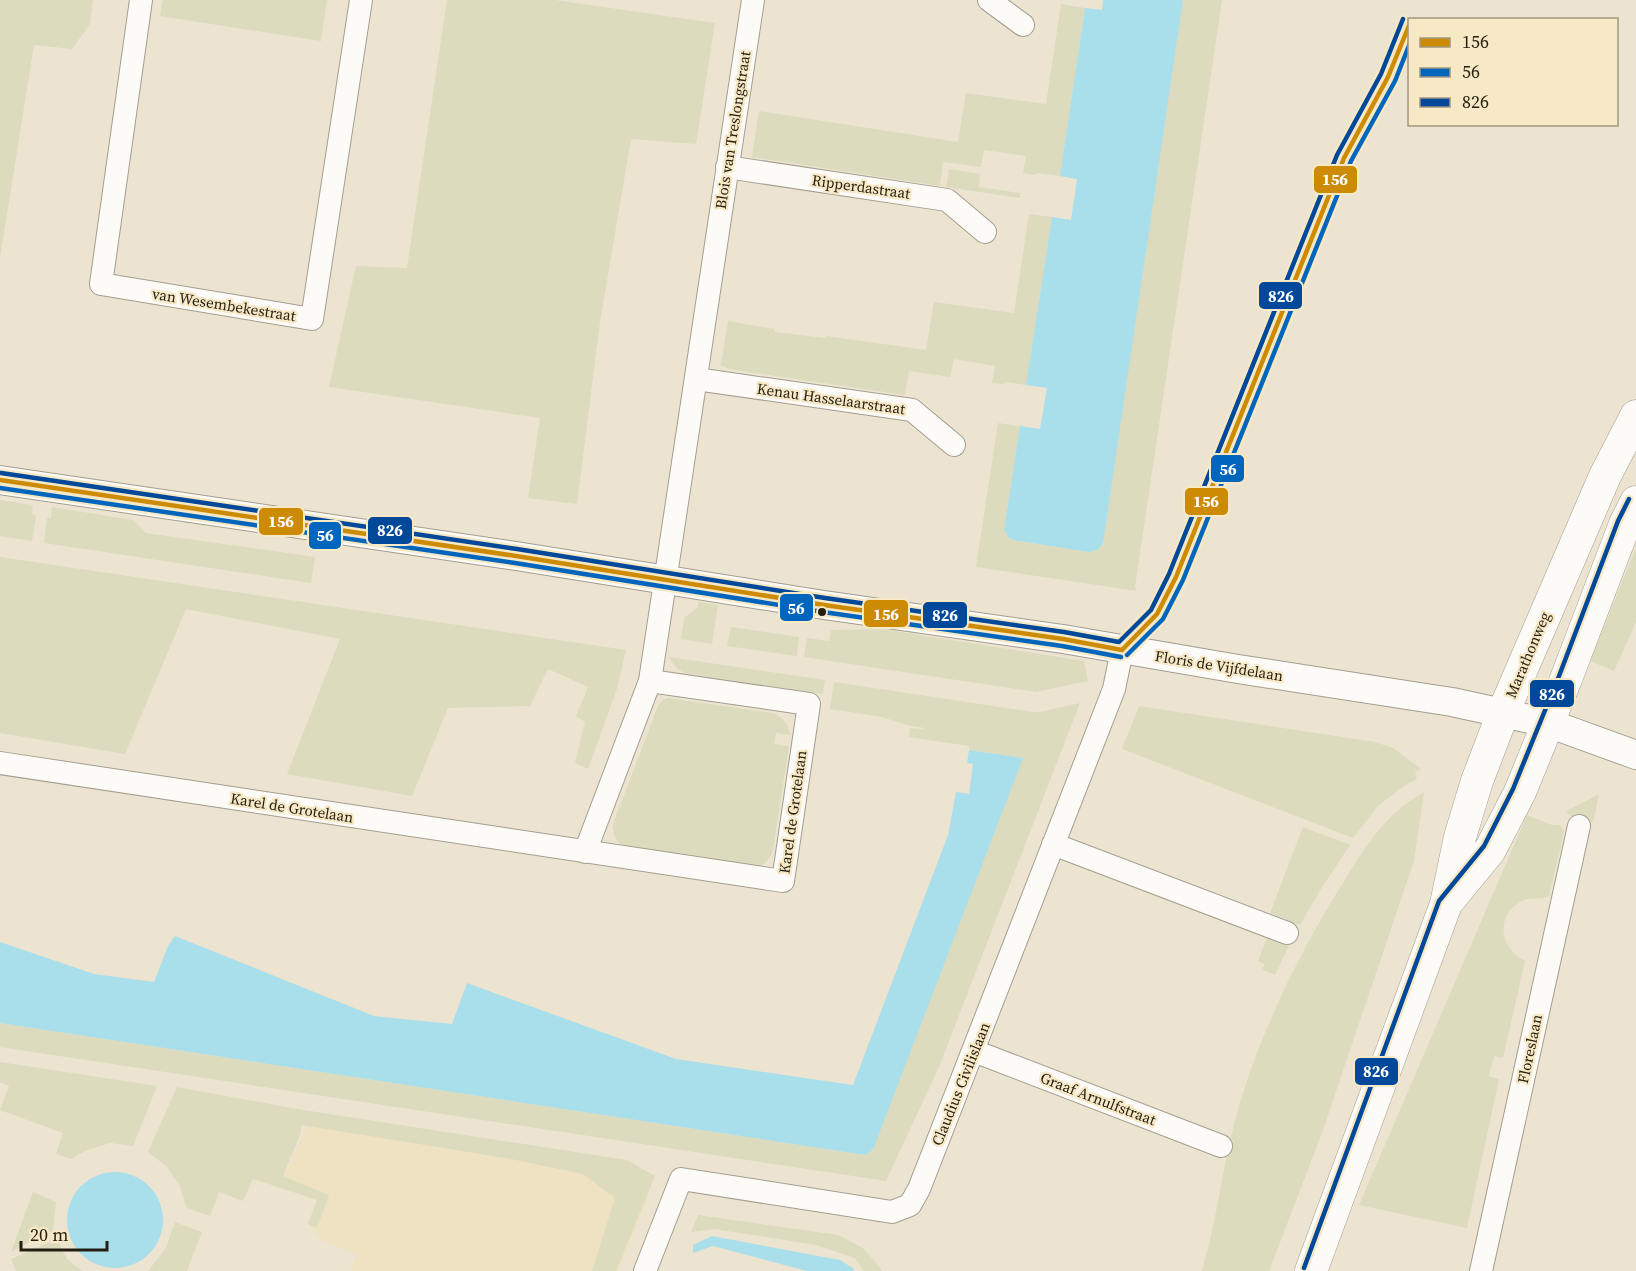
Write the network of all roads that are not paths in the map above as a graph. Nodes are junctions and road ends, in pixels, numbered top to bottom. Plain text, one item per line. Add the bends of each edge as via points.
1 (141, 0) edge
2 (361, 0) edge
3 (753, 0) edge
4 (989, 0) edge
5 (1023, 25) dead end
6 (727, 167) junction
7 (984, 232) dead end
8 (696, 379) junction
9 (1636, 417) edge
10 (954, 445) dead end
11 (0, 480) edge
12 (1636, 502) edge
13 (666, 580) junction
14 (1122, 650) junction
15 (651, 681) junction
16 (1503, 713) junction
17 (1548, 723) junction
18 (1636, 754) edge
19 (0, 763) edge
20 (1579, 826) dead end
21 (1053, 843) junction
22 (585, 852) junction
23 (1446, 904) junction
24 (1287, 933) dead end
25 (974, 1051) junction
26 (1221, 1146) dead end
27 (645, 1271) edge
28 (1311, 1271) edge
29 (1480, 1271) edge

1 - 2 street, van Wesembekestraat via 101,284 312,319
3 - 6 street, Blois van Treslongstraat
4 - 5 street
6 - 7 street, Ripperdastraat via 947,200
6 - 8 street, Blois van Treslongstraat
8 - 10 street, Kenau Hasselaarstraat via 912,411
8 - 13 street, Blois van Treslongstraat
9 - 16 main road, Marathonweg via 1605,476
11 - 13 street, Floris de Vijfdelaan
12 - 17 main road, Marathonweg
13 - 14 street, Floris de Vijfdelaan
13 - 15 street
14 - 16 street, Floris de Vijfdelaan
14 - 21 street, Claudius Civilislaan via 1114,689
15 - 22 street
15 - 22 street, Karel de Grotelaan via 808,704 783,881
16 - 17 street, Floris de Vijfdelaan
16 - 23 main road, Marathonweg via 1460,837
17 - 18 street, Floris de Vijfdelaan
17 - 23 main road, Marathonweg via 1520,792 1490,850
19 - 22 street, Karel de Grotelaan
20 - 29 street, Floreslaan
21 - 24 street
21 - 25 street, Claudius Civilislaan
23 - 28 main road, Marathonweg
25 - 26 street, Graaf Arnulfstraat
25 - 27 street, Claudius Civilislaan via 920,1189 910,1205 892,1212 681,1179

